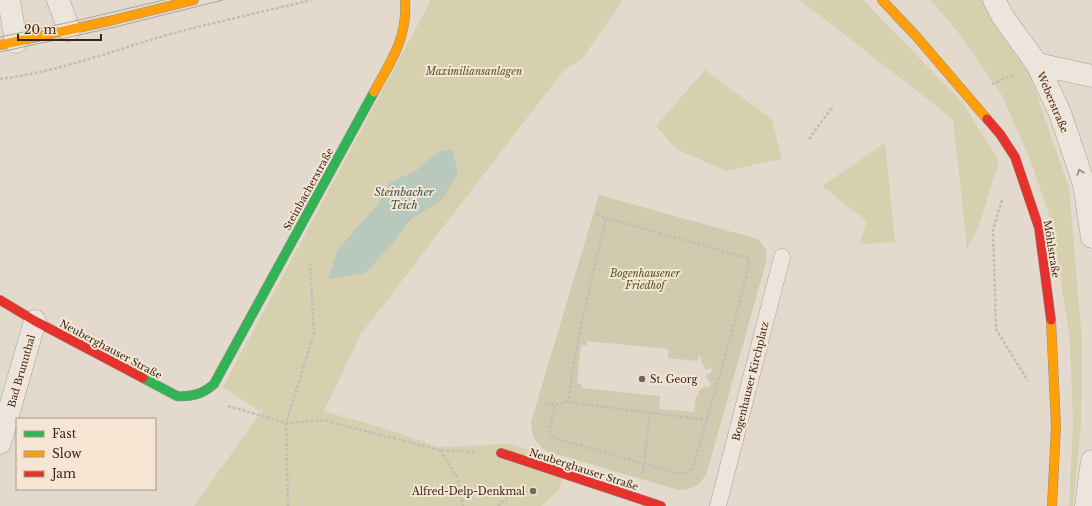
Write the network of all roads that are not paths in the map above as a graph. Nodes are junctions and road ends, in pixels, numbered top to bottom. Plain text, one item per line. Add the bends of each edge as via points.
1 (9, 0) edge
2 (58, 0) edge
3 (194, 0) edge
4 (406, 0) edge
5 (882, 0) edge
6 (994, 0) edge
7 (69, 30) junction
8 (8, 43) edge
9 (1037, 64) junction
10 (1092, 76) edge
11 (1092, 237) edge
12 (782, 257) dead end
13 (0, 300) edge
14 (35, 321) junction
15 (194, 396) joint
16 (0, 443) edge
17 (501, 453) road end
18 (1092, 461) edge
19 (661, 506) edge
20 (718, 506) edge
21 (1052, 506) edge
22 (1086, 506) edge

1 - 8 street
2 - 7 street
3 - 7 street
4 - 15 street, Steinbacherstraße via 406,24 398,46 214,384
5 - 21 street, Möhlstraße via 968,94 1000,134 1015,158 1038,228 1052,327 1056,427
6 - 9 street, Weberstraße via 1002,16
7 - 8 street
9 - 10 street
11 -> 9 street, Weberstraße via 1084,184 1060,113
12 - 20 lane, Bogenhauser Kirchplatz
13 - 14 street, Neuberghauser Straße
14 - 15 street, Neuberghauser Straße via 169,393 185,397
14 - 16 street, Bad Brunnthal
17 - 19 street, Neuberghauser Straße
18 - 22 street

